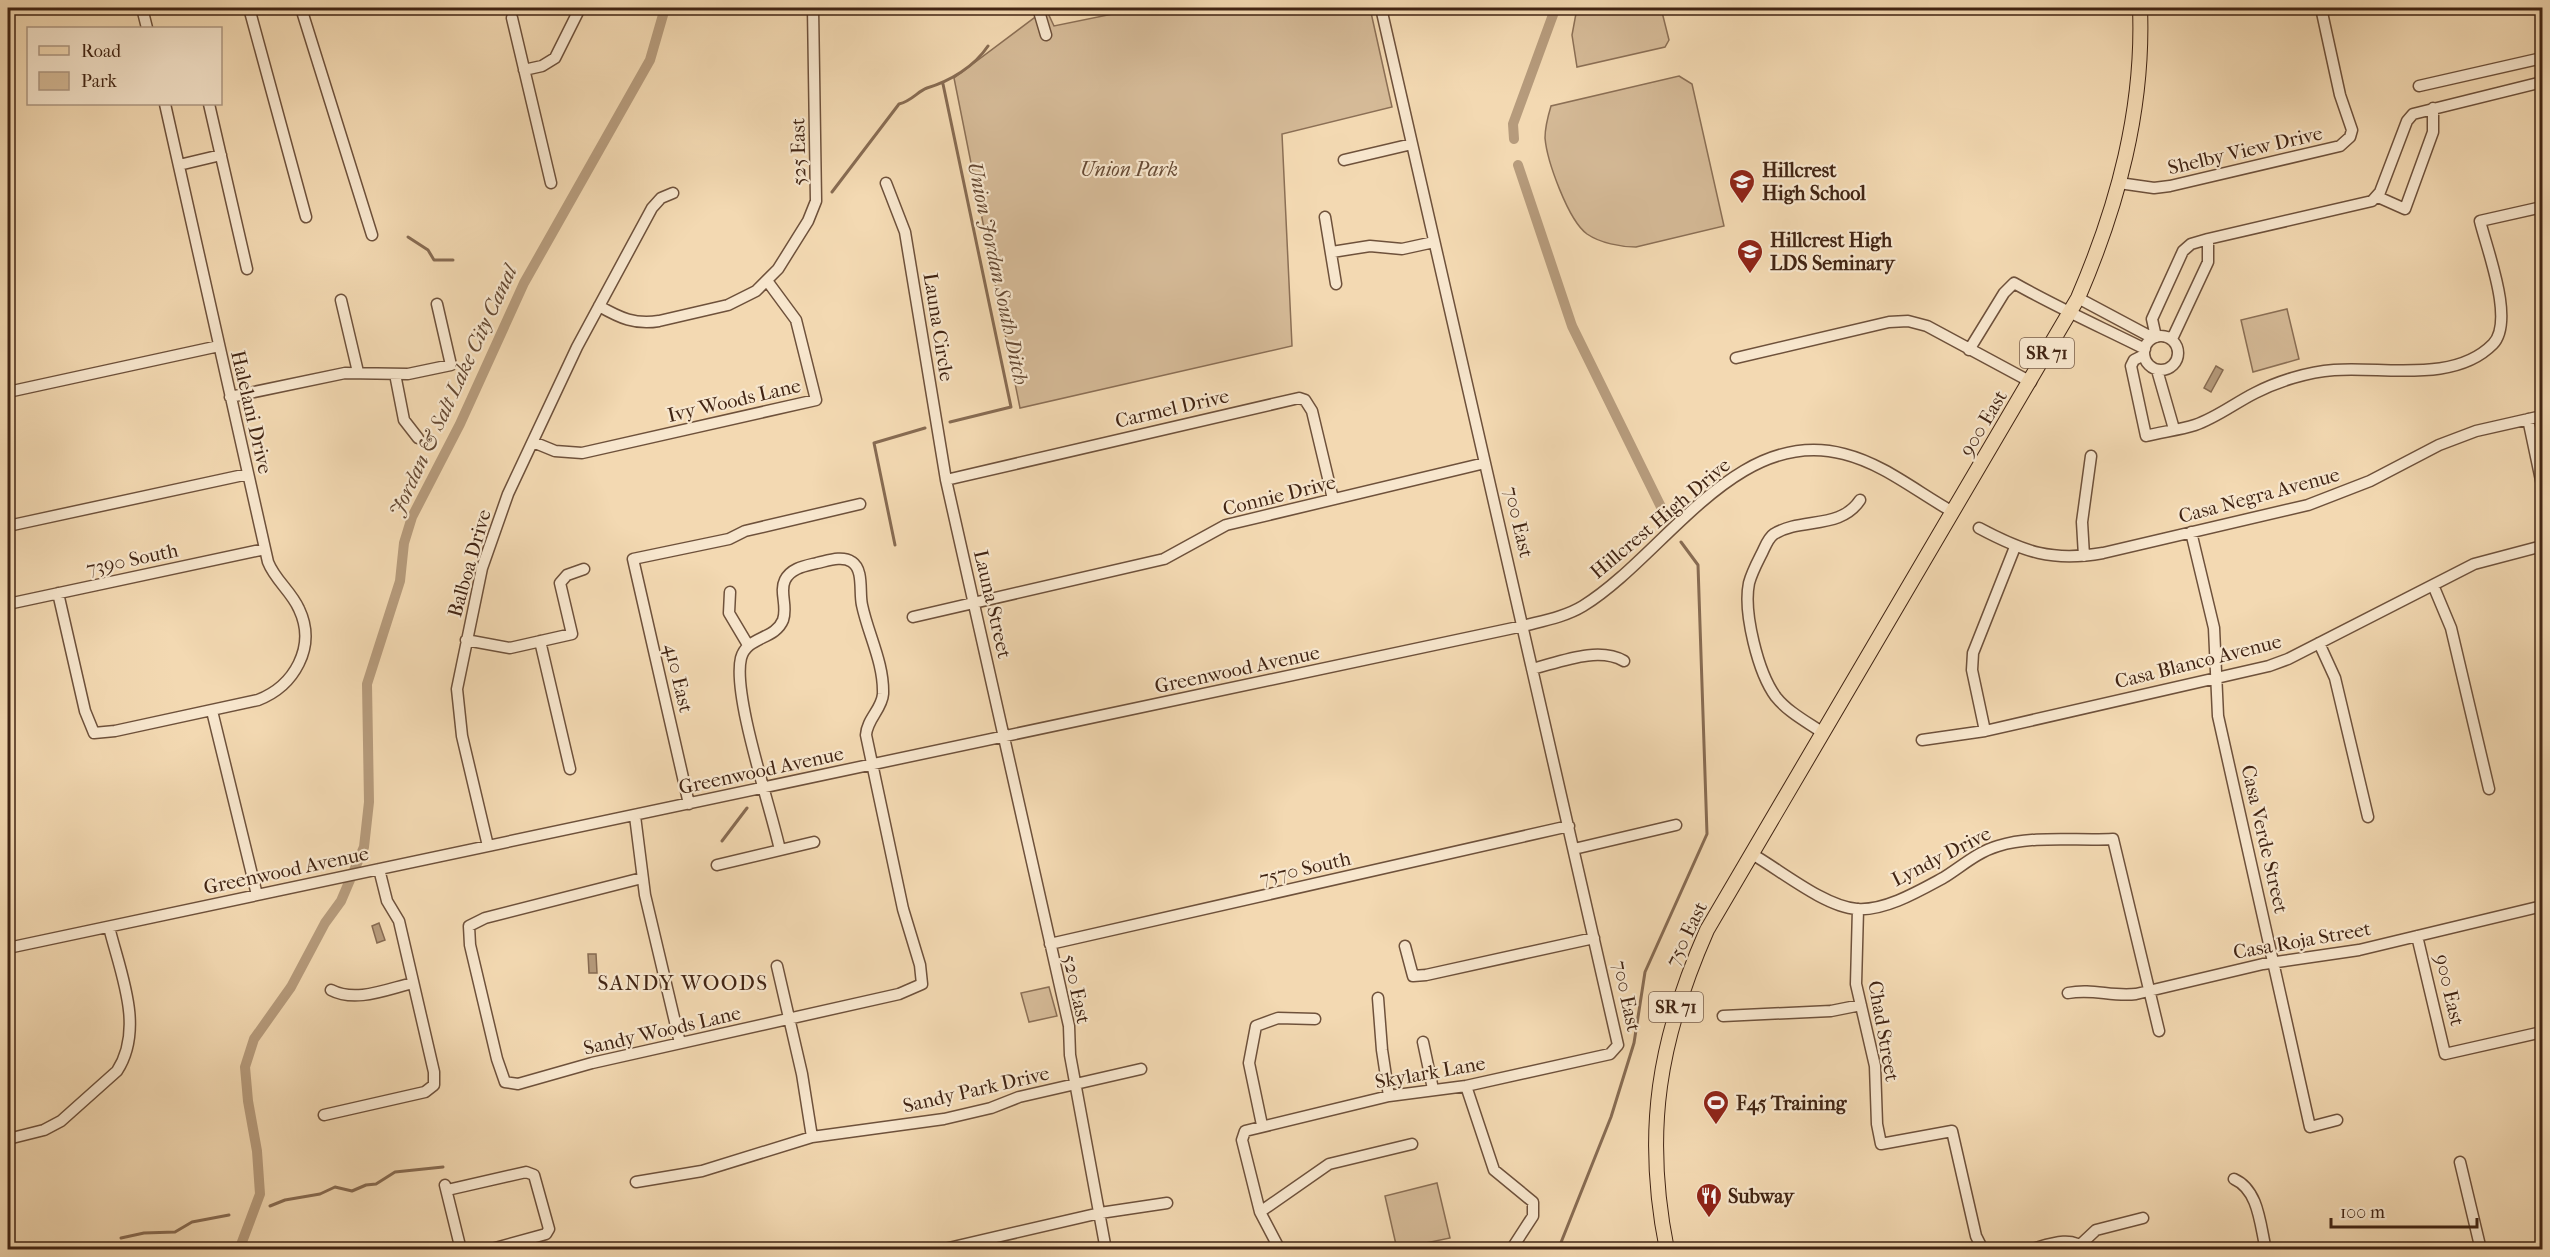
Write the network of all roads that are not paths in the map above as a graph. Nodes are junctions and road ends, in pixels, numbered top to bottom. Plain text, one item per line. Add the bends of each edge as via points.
1 (142, 8) edge
2 (249, 8) edge
3 (301, 8) edge
4 (580, 8) edge
5 (813, 8) edge
6 (1038, 8) edge
7 (1381, 8) edge
8 (2139, 8) edge
9 (2321, 8) edge
10 (512, 18) dead end
11 (147, 27) edge
12 (1046, 35) dead end
13 (2542, 58) edge
14 (524, 69) junction
15 (2542, 82) edge
16 (2419, 86) dead end
17 (165, 105) edge
18 (209, 105) edge
19 (2433, 108) junction
20 (1412, 144) junction
21 (221, 155) junction
22 (1344, 160) dead end
23 (179, 165) junction
24 (550, 183) dead end
25 (886, 183) dead end
26 (2120, 183) junction
27 (673, 193) dead end
28 (2378, 197) junction
29 (2542, 207) edge
30 (306, 217) dead end
31 (1325, 217) dead end
32 (372, 235) dead end
33 (2208, 239) junction
34 (1434, 242) junction
35 (1332, 252) junction
36 (247, 269) dead end
37 (768, 282) junction
38 (1336, 284) dead end
39 (2078, 298) junction
40 (341, 300) dead end
41 (438, 304) dead end
42 (599, 306) junction
43 (2071, 311) junction
44 (2154, 338) junction
45 (2172, 339) junction
46 (219, 346) junction
47 (1969, 351) junction
48 (2144, 352) junction
49 (1736, 358) dead end
50 (2157, 370) junction
51 (358, 372) junction
52 (394, 374) junction
53 (2031, 382) junction
54 (8, 392) edge
55 (230, 397) junction
56 (2542, 416) edge
57 (2528, 419) junction
58 (2174, 429) junction
59 (418, 438) dead end
60 (533, 442) junction
61 (2091, 456) dead end
62 (1485, 463) junction
63 (248, 474) junction
64 (946, 480) junction
65 (2542, 485) edge
66 (1333, 500) junction
67 (1860, 500) dead end
68 (860, 504) dead end
69 (1953, 512) junction
70 (8, 526) edge
71 (1979, 528) dead end
72 (2191, 532) junction
73 (2542, 546) edge
74 (2014, 547) junction
75 (265, 549) junction
76 (2084, 556) junction
77 (584, 569) dead end
78 (2433, 585) junction
79 (730, 592) dead end
80 (58, 593) junction
81 (974, 603) junction
82 (8, 604) edge
83 (913, 617) dead end
84 (1522, 627) junction
85 (466, 640) junction
86 (540, 641) junction
87 (2319, 643) junction
88 (748, 645) junction
89 (1624, 661) dead end
90 (1532, 669) junction
91 (2216, 678) junction
92 (212, 711) junction
93 (1985, 731) junction
94 (1823, 733) junction
95 (1005, 737) junction
96 (1922, 740) dead end
97 (873, 765) junction
98 (570, 769) dead end
99 (764, 788) junction
100 (2489, 789) dead end
101 (689, 804) junction
102 (635, 816) junction
103 (2368, 818) dead end
104 (1676, 825) dead end
105 (1569, 826) junction
106 (814, 842) dead end
107 (488, 846) junction
108 (1574, 849) junction
109 (780, 850) junction
110 (1752, 854) junction
111 (717, 864) dead end
112 (374, 870) junction
113 (642, 878) junction
114 (257, 895) junction
115 (2542, 906) edge
116 (1858, 909) junction
117 (109, 927) junction
118 (2417, 936) junction
119 (1594, 938) junction
120 (1050, 944) junction
121 (1406, 946) dead end
122 (8, 948) edge
123 (2274, 962) junction
124 (777, 966) dead end
125 (413, 983) junction
126 (331, 990) dead end
127 (2148, 992) junction
128 (2068, 993) dead end
129 (1378, 998) dead end
130 (1861, 1005) junction
131 (1723, 1016) dead end
132 (790, 1019) junction
133 (1315, 1019) dead end
134 (2159, 1031) dead end
135 (2542, 1032) edge
136 (1423, 1042) dead end
137 (680, 1043) junction
138 (1618, 1045) joint
139 (1141, 1069) dead end
140 (1076, 1084) junction
141 (1466, 1086) junction
142 (1432, 1089) junction
143 (1389, 1096) junction
144 (324, 1115) dead end
145 (2337, 1120) dead end
146 (1262, 1125) junction
147 (812, 1137) junction
148 (8, 1139) edge
149 (1412, 1144) dead end
150 (2460, 1162) dead end
151 (2234, 1179) dead end
152 (636, 1182) dead end
153 (1167, 1203) dead end
154 (1260, 1212) junction
155 (1100, 1213) junction
156 (2143, 1218) dead end
157 (2083, 1247) edge
158 (460, 1250) edge
159 (488, 1250) edge
160 (940, 1250) edge
161 (1106, 1250) edge
162 (1280, 1250) edge
163 (1511, 1250) edge
164 (1667, 1250) edge
165 (1983, 1250) edge
166 (2028, 1250) edge
167 (2266, 1250) edge
168 (2481, 1250) edge

1 - 11 street
2 - 30 street
3 - 32 street
4 - 14 street via 555,58 543,66
5 - 37 street, 525 East via 816,201 808,221
6 - 12 street
7 - 20 street, 700 East
8 - 26 main road, 900 East / SR 71 via 2138,90
9 - 26 street, Shelby View Drive via 2340,95 2352,130 2346,142 2170,186
10 - 14 street
13 - 16 street
14 - 24 street
15 - 19 street
17 - 23 street, Halelani Drive
18 - 21 street
19 - 28 street via 2407,120
19 - 28 street via 2433,132 2405,209
20 - 22 street
20 - 34 street, 700 East
21 - 23 street
21 - 36 street
23 - 46 street, Halelani Drive
25 - 64 street, Launa Circle via 905,231
26 - 39 main road, 900 East / SR 71 via 2101,246
27 - 42 street, Balboa Drive via 652,208
28 - 33 street
29 - 58 street via 2480,221 2502,309 2502,326 2493,344 2470,358 2424,371 2334,370 2309,374 2257,392 2195,425
31 - 35 street
33 - 44 street via 2183,251 2152,319
33 - 45 street via 2208,262
34 - 35 street via 1402,249 1370,246
34 - 62 street, 700 East
35 - 38 street
37 - 42 street via 728,305 646,323 626,321
37 - 60 street, Ivy Woods Lane via 796,320 816,399 582,453 555,451
39 - 43 main road, 900 East / SR 71
39 - 44 street
40 - 51 street
41 - 52 street via 452,365
42 - 60 street, Balboa Drive
43 - 47 street via 2014,283
43 - 48 street
43 - 53 main road, 900 East / SR 71
44 - 45 street
44 - 48 street
45 - 50 street via 2179,351 2175,364
46 - 54 street
46 - 55 street, Halelani Drive
47 - 49 street via 1927,326 1898,320
47 - 53 street
48 - 50 street via 2146,362
48 - 58 street via 2131,366 2146,436
50 - 58 street
51 - 52 street
51 - 55 street
52 - 59 street via 404,420
53 - 69 main road, 900 East / SR 71
55 - 63 street, Halelani Drive
56 - 57 street, Casa Negra Avenue
57 - 65 street
57 - 72 street, Casa Negra Avenue via 2476,431 2439,445 2335,496
60 - 85 street, Balboa Drive via 493,531
61 - 76 street via 2082,522
62 - 66 street, Connie Drive
62 - 84 street, 700 East
63 - 70 street
63 - 75 street, Halelani Drive
64 - 66 street, Carmel Drive via 1299,398 1312,411
64 - 81 street, Launa Street
66 - 81 street, Connie Drive via 1226,525 1164,559
67 - 94 street via 1840,518 1786,528 1771,536 1750,581 1749,605 1766,680 1777,698
68 - 101 street, 410 East via 633,560
69 - 84 street, Hillcrest High Drive via 1865,460 1822,450 1781,453 1726,483 1583,606
69 - 94 main road, 900 East / SR 71
71 - 74 street, Casa Negra Avenue
72 - 76 street, Casa Negra Avenue
72 - 91 street, Casa Verde Street via 2214,628
73 - 78 street, Casa Blanco Avenue via 2482,561
74 - 76 street, Casa Negra Avenue via 2045,555
74 - 93 street via 1972,653
75 - 80 street, 7390 South
75 - 92 street, Halelani Drive via 273,575 300,610 302,657 287,683 274,694
77 - 86 street via 560,582 572,634
78 - 87 street, Casa Blanco Avenue
78 - 100 street via 2451,628
79 - 88 street via 729,613
80 - 82 street, 7390 South
80 - 92 street, Halelani Drive via 94,733
81 - 83 street, Connie Drive
81 - 95 street, Launa Street
84 - 90 street, 700 East
84 - 95 street, Greenwood Avenue
85 - 86 street via 502,648
85 - 107 street, Balboa Drive via 457,689 458,712
86 - 98 street
87 - 91 street, Casa Blanco Avenue via 2269,666
87 - 103 street via 2335,678
88 - 97 street via 782,623 783,585 792,572 837,559 853,562 859,572 862,605 882,681 881,702 867,729
88 - 99 street via 740,668
89 - 90 street via 1613,655 1595,655
90 - 105 street, 700 East
91 - 93 street, Casa Blanco Avenue
91 - 123 street, Casa Verde Street via 2218,716
92 - 114 street
93 - 96 street, Casa Blanco Avenue
94 - 110 main road, 750 East / SR 71
95 - 97 street, Greenwood Avenue
95 - 120 street, 520 East
97 - 99 street, Greenwood Avenue
97 - 132 street, Sandy Woods Lane via 922,984 899,994
99 - 101 street, Greenwood Avenue
99 - 109 street
101 - 102 street, Greenwood Avenue
102 - 107 street, Greenwood Avenue
102 - 113 street
104 - 108 street
105 - 108 street, 700 East
105 - 120 street, 7570 South
106 - 109 street
107 - 112 street, Greenwood Avenue
108 - 119 street, 700 East
109 - 111 street
110 - 116 street, Lyndy Drive via 1836,904
110 - 164 main road, 750 East / SR 71 via 1707,930 1674,1012 1655,1124 1656,1176
112 - 114 street, Greenwood Avenue
112 - 125 street via 399,921
113 - 137 street
113 - 137 street, Sandy Woods Lane via 485,918 469,926 470,945 505,1082 518,1084
114 - 117 street, Greenwood Avenue
115 - 118 street, Casa Roja Street
116 - 127 street, Lyndy Drive via 1918,891 1998,846 2025,841 2113,839
116 - 130 street, Chad Street via 1856,984
117 - 122 street, Greenwood Avenue
117 - 148 street via 128,1009 128,1051 117,1071 70,1114 44,1130
118 - 123 street, Casa Roja Street via 2359,950
118 - 135 street, 900 East via 2445,1054
119 - 121 street via 1413,976
119 - 138 street, 700 East
120 - 140 street, 520 East via 1069,1026
123 - 127 street, Casa Roja Street
123 - 145 street, Casa Verde Street via 2310,1127
124 - 132 street
125 - 126 street via 355,996
125 - 144 street via 434,1072 432,1088
127 - 128 street, Casa Roja Street via 2124,996 2085,989
127 - 134 street
129 - 143 street
130 - 131 street via 1831,1011
130 - 165 street, Chad Street via 1877,1076 1881,1144 1952,1131 1976,1236
132 - 137 street, Sandy Woods Lane
132 - 147 street
133 - 146 street via 1278,1018 1256,1026 1249,1064
136 - 142 street
138 - 141 street, Skylark Lane via 1610,1054
139 - 140 street, Sandy Park Drive
140 - 147 street, Sandy Park Drive via 944,1119
140 - 155 street, 520 East
141 - 142 street, Skylark Lane
141 - 163 street via 1494,1170 1533,1202 1533,1216
142 - 143 street, Skylark Lane
143 - 146 street, Skylark Lane
146 - 154 street, Skylark Lane via 1245,1131 1242,1140
147 - 152 street, Sandy Park Drive via 702,1171
149 - 154 street via 1329,1164
150 - 168 street
151 - 167 street via 2243,1183 2254,1200
153 - 155 street
154 - 162 street
155 - 160 street
155 - 161 street, 520 East
156 - 157 street via 2096,1230
157 - 166 street via 2064,1242
158 - 159 street via 446,1188 526,1172 534,1175 549,1229 546,1234

